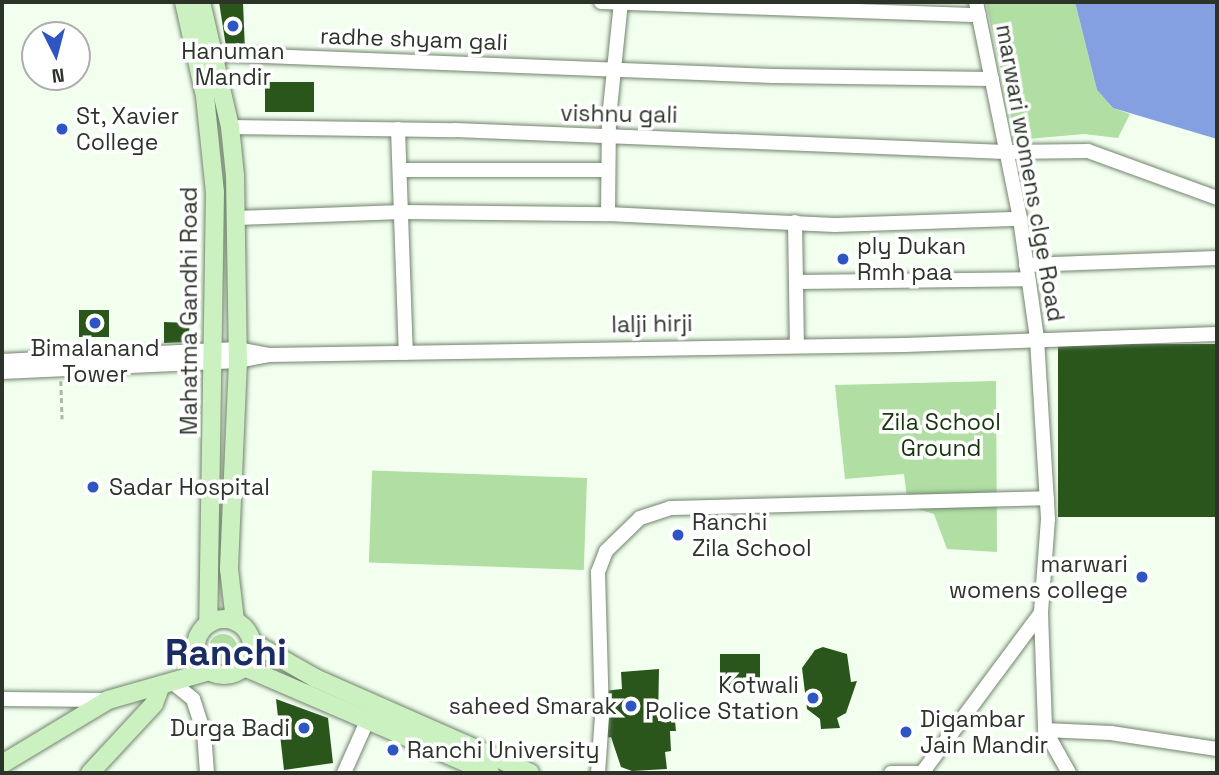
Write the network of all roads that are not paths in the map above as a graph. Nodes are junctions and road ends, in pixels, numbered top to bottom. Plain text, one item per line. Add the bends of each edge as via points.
1 (184, 2) edge
2 (201, 2) edge
3 (601, 2) edge
4 (621, 2) edge
5 (978, 8) edge
6 (214, 54) junction
7 (612, 68) junction
8 (992, 79) junction
9 (230, 127) junction
10 (398, 129) junction
11 (609, 136) junction
12 (1006, 152) junction
13 (400, 170) junction
14 (608, 170) junction
15 (1217, 198) edge
16 (402, 212) junction
17 (608, 214) junction
18 (237, 218) junction
19 (1020, 219) junction
20 (795, 222) junction
21 (1217, 258) edge
22 (1027, 272) junction
23 (797, 282) junction
24 (1217, 334) edge
25 (1037, 339) junction
26 (797, 344) junction
27 (406, 353) junction
28 (215, 355) junction
29 (238, 355) junction
30 (2, 360) edge
31 (2, 372) edge
32 (1046, 498) junction
33 (1041, 613) junction
34 (235, 621) junction
35 (208, 624) junction
36 (252, 642) junction
37 (196, 649) junction
38 (244, 667) junction
39 (210, 671) junction
40 (170, 682) junction
41 (2, 699) edge
42 (108, 700) junction
43 (369, 719) junction
44 (1045, 730) junction
45 (1217, 748) edge
46 (2, 764) edge
47 (90, 773) edge
48 (207, 773) edge
49 (344, 773) edge
50 (490, 773) edge
51 (530, 773) edge
52 (598, 773) edge
53 (891, 773) edge
54 (924, 773) edge
55 (1069, 773) edge

1 - 28 main road, Mahatma Gandhi Road via 213,158
2 - 6 main road, Mahatma Gandhi Road
3 - 4 street
4 - 5 street
4 - 7 street
5 - 8 street, marwari womens clge Road
6 - 7 street, radhe shyam gali
6 - 9 main road, Mahatma Gandhi Road
7 - 8 street, radhe shyam gali
7 - 11 street
8 - 12 street, marwari womens clge Road
9 - 10 street, vishnu gali
9 - 18 main road, Mahatma Gandhi Road
10 - 11 street, vishnu gali
10 - 13 street
11 - 12 street, vishnu gali
11 - 14 street
12 - 15 street, vishnu gali via 1088,150
12 - 19 street, marwari womens clge Road
13 - 14 street
13 - 16 street
14 - 17 street
16 - 17 street
16 - 18 street
16 - 27 street
17 - 20 street
18 - 29 main road, Mahatma Gandhi Road
19 - 20 street
19 - 22 street, marwari womens clge Road
20 - 23 street
21 - 22 street
22 - 23 street
22 - 25 street, marwari womens clge Road
23 - 26 street
24 - 25 street, lalji hirji
25 - 26 street, lalji hirji
25 - 32 street, marwari womens clge Road
26 - 27 street, lalji hirji
27 - 29 street, lalji hirji
28 - 29 street, lalji hirji
28 - 30 street
28 - 31 street
28 - 35 main road, Mahatma Gandhi Road
29 - 34 main road, Mahatma Gandhi Road via 229,569
32 - 33 street, marwari womens clge Road
32 - 52 street via 670,508 640,517 600,561
33 - 44 street, marwari womens clge Road
33 - 54 street
34 - 35 main road
34 - 36 main road
35 - 37 main road
36 - 38 main road
36 - 51 main road via 316,678
37 - 39 main road
37 - 40 main road
38 - 39 main road via 228,674
38 - 43 main road
39 - 40 main road
40 - 42 main road
40 - 47 main road
40 - 48 street via 194,699 204,732
41 - 42 street
42 - 46 main road
43 - 49 street
43 - 50 main road
44 - 45 street via 1124,734
44 - 55 street
53 - 54 street

